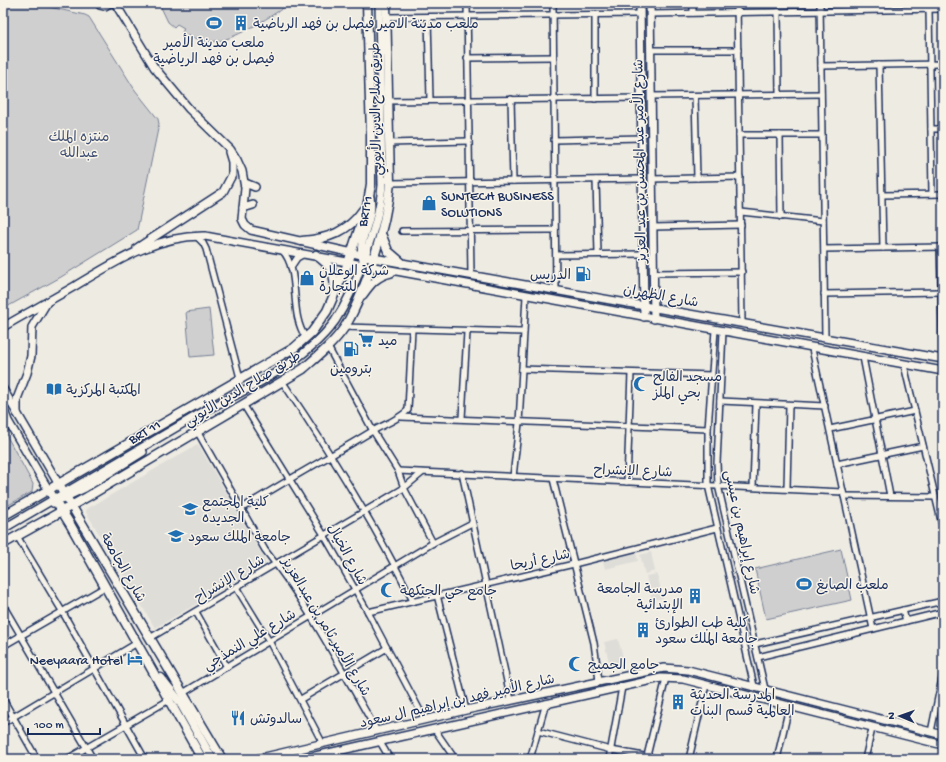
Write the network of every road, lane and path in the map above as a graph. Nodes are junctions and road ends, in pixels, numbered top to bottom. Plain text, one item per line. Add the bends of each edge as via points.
1 (110, 3) edge
2 (115, 3) edge
3 (368, 3) edge
4 (379, 3) edge
5 (386, 3) edge
6 (466, 3) edge
7 (553, 3) edge
8 (640, 3) edge
9 (650, 3) edge
10 (693, 3) edge
11 (737, 3) edge
12 (820, 3) edge
13 (866, 3) edge
14 (100, 5) dead end
15 (929, 9) junction
16 (943, 9) edge
17 (866, 10) junction
18 (820, 11) junction
19 (737, 12) junction
20 (778, 12) junction
21 (693, 13) junction
22 (595, 14) junction
23 (640, 14) junction
24 (650, 14) junction
25 (553, 15) junction
26 (467, 16) junction
27 (386, 17) junction
28 (428, 17) junction
29 (650, 50) junction
30 (738, 50) junction
31 (553, 57) junction
32 (467, 58) junction
33 (930, 64) junction
34 (943, 64) edge
35 (879, 65) junction
36 (821, 66) junction
37 (779, 94) junction
38 (821, 94) junction
39 (739, 95) junction
40 (651, 96) junction
41 (694, 96) junction
42 (641, 98) junction
43 (511, 99) junction
44 (554, 99) junction
45 (595, 99) junction
46 (430, 100) junction
47 (468, 100) junction
48 (388, 101) junction
49 (943, 128) edge
50 (931, 129) junction
51 (739, 135) junction
52 (780, 135) junction
53 (822, 135) junction
54 (642, 138) junction
55 (554, 140) junction
56 (469, 141) junction
57 (389, 143) junction
58 (226, 145) junction
59 (697, 178) junction
60 (740, 178) junction
61 (642, 179) junction
62 (652, 179) junction
63 (555, 180) junction
64 (596, 180) junction
65 (513, 181) junction
66 (469, 182) junction
67 (244, 183) junction
68 (390, 183) junction
69 (255, 187) dead end
70 (932, 194) junction
71 (943, 194) edge
72 (882, 195) junction
73 (369, 199) junction
74 (253, 205) dead end
75 (243, 208) junction
76 (741, 212) junction
77 (781, 217) junction
78 (823, 221) junction
79 (741, 225) junction
80 (653, 227) junction
81 (555, 230) junction
82 (402, 231) dead end
83 (470, 231) junction
84 (382, 234) junction
85 (196, 236) junction
86 (215, 237) junction
87 (302, 241) junction
88 (942, 247) edge
89 (883, 248) junction
90 (206, 249) junction
91 (281, 249) junction
92 (824, 249) junction
93 (352, 252) junction
94 (306, 254) junction
95 (598, 254) junction
96 (643, 254) junction
97 (316, 255) junction
98 (556, 255) junction
99 (375, 258) junction
100 (363, 259) junction
101 (117, 262) junction
102 (348, 263) junction
103 (402, 263) junction
104 (291, 267) junction
105 (371, 268) junction
106 (742, 272) junction
107 (398, 273) junction
108 (653, 273) junction
109 (470, 276) junction
110 (556, 290) junction
111 (941, 292) junction
112 (824, 294) junction
113 (526, 296) junction
114 (332, 300) junction
115 (47, 302) junction
116 (644, 305) junction
117 (654, 307) junction
118 (355, 308) junction
119 (644, 317) junction
120 (654, 319) junction
121 (742, 322) junction
122 (3, 327) edge
123 (344, 327) junction
124 (412, 329) junction
125 (715, 330) junction
126 (723, 331) junction
127 (467, 332) junction
128 (524, 332) junction
129 (825, 337) junction
130 (306, 338) junction
131 (328, 347) junction
132 (812, 348) junction
133 (863, 357) junction
134 (943, 359) edge
135 (904, 365) junction
136 (522, 369) junction
137 (943, 371) edge
138 (631, 373) junction
139 (712, 375) junction
140 (240, 378) junction
141 (282, 381) junction
142 (3, 389) edge
143 (720, 401) junction
144 (223, 402) joint
145 (242, 404) junction
146 (756, 404) junction
147 (789, 405) junction
148 (825, 406) junction
149 (3, 408) edge
150 (915, 411) junction
151 (17, 413) junction
152 (4, 414) edge
153 (401, 417) junction
154 (462, 418) junction
155 (876, 419) junction
156 (519, 423) junction
157 (628, 427) junction
158 (708, 429) junction
159 (830, 429) junction
160 (197, 431) junction
161 (373, 431) junction
162 (923, 446) junction
163 (883, 454) junction
164 (331, 456) junction
165 (837, 464) junction
166 (398, 471) junction
167 (422, 473) junction
168 (462, 473) junction
169 (513, 477) junction
170 (290, 478) junction
171 (553, 479) junction
172 (627, 482) junction
173 (58, 483) junction
174 (708, 485) junction
175 (718, 485) junction
176 (752, 487) junction
177 (404, 488) junction
178 (787, 488) junction
179 (48, 489) junction
180 (65, 494) junction
181 (844, 494) junction
182 (890, 496) junction
183 (935, 497) junction
184 (55, 500) junction
185 (72, 505) junction
186 (241, 509) junction
187 (62, 511) junction
188 (364, 511) junction
189 (3, 516) edge
190 (472, 523) junction
191 (717, 528) junction
192 (3, 529) edge
193 (943, 529) edge
194 (3, 532) edge
195 (324, 534) junction
196 (17, 536) junction
197 (433, 543) junction
198 (3, 544) edge
199 (276, 564) junction
200 (574, 564) junction
201 (396, 567) junction
202 (485, 584) junction
203 (105, 586) junction
204 (236, 587) junction
205 (355, 591) junction
206 (437, 596) junction
207 (413, 601) junction
208 (943, 601) edge
209 (3, 605) edge
210 (903, 610) junction
211 (62, 611) junction
212 (196, 612) junction
213 (368, 612) junction
214 (943, 612) edge
215 (310, 617) junction
216 (871, 617) junction
217 (906, 621) junction
218 (874, 629) junction
219 (21, 636) junction
220 (150, 638) junction
221 (269, 641) junction
222 (137, 643) junction
223 (755, 644) junction
224 (3, 646) edge
225 (387, 648) junction
226 (758, 657) junction
227 (227, 667) junction
228 (94, 670) junction
229 (152, 670) junction
230 (343, 674) junction
231 (943, 674) edge
232 (666, 678) junction
233 (599, 681) junction
234 (706, 685) junction
235 (622, 686) junction
236 (754, 686) junction
237 (765, 689) junction
238 (182, 693) junction
239 (54, 694) junction
240 (3, 699) edge
241 (301, 699) junction
242 (169, 700) junction
243 (511, 700) junction
244 (546, 703) junction
245 (789, 707) junction
246 (466, 710) junction
247 (13, 718) junction
248 (425, 720) junction
249 (3, 723) edge
250 (126, 725) junction
251 (872, 729) junction
252 (435, 730) junction
253 (377, 731) junction
254 (538, 731) junction
255 (931, 732) junction
256 (943, 736) edge
257 (380, 742) junction
258 (323, 744) junction
259 (943, 745) edge
260 (86, 748) junction
261 (611, 750) junction
262 (332, 756) edge
263 (647, 756) junction
264 (37, 759) edge
265 (67, 759) edge
266 (93, 759) edge
267 (145, 759) edge
268 (202, 759) edge
269 (212, 759) edge
270 (222, 759) edge
271 (256, 759) edge
272 (302, 759) edge
273 (390, 759) edge
274 (455, 759) edge
275 (530, 759) edge
276 (609, 759) edge
277 (660, 759) edge
278 (689, 759) edge
279 (777, 759) edge
280 (865, 759) edge

1 - 14 main road
2 - 58 main road via 154,67 194,114
3 - 73 main road, طريق صلاح الدين الأيوبي via 372,135
4 - 100 main road, BRT11 via 382,185 380,206
5 - 27 main road, طريق صلاح الدين الأيوبي
6 - 26 street
7 - 25 street
8 - 23 main road, شارع الأمير عبد المحسن بن عبد العزيز
9 - 24 main road, شارع الأمير عبد المحسن بن عبد العزيز
10 - 21 street
11 - 19 street
12 - 18 street
13 - 17 street
15 - 16 street
15 - 17 street
15 - 33 street
17 - 18 street
18 - 20 street
18 - 36 street
19 - 20 street
19 - 21 street
19 - 30 street
20 - 37 street
21 - 24 street
22 - 23 street
22 - 25 street
22 - 45 street
23 - 42 main road, شارع الأمير عبد المحسن بن عبد العزيز
24 - 29 main road, شارع الأمير عبد المحسن بن عبد العزيز
25 - 26 street
25 - 31 street
26 - 28 street
26 - 32 street
27 - 28 street
27 - 48 main road, طريق صلاح الدين الأيوبي
28 - 46 street
29 - 30 street
29 - 40 main road, شارع الأمير عبد المحسن بن عبد العزيز
30 - 39 street
31 - 32 street
31 - 44 street
32 - 47 street
33 - 34 street
33 - 35 street
33 - 50 street
35 - 36 street
35 - 72 street
36 - 38 street
37 - 38 street
37 - 39 street
38 - 53 street
39 - 41 street
39 - 51 street
40 - 41 street
40 - 62 main road, شارع الأمير عبد المحسن بن عبد العزيز
41 - 59 street
42 - 45 street
42 - 54 main road, شارع الأمير عبد المحسن بن عبد العزيز
43 - 44 street
43 - 47 street
43 - 65 street
44 - 45 street
44 - 55 street
46 - 47 street
46 - 48 street
47 - 56 street
48 - 57 main road, طريق صلاح الدين الأيوبي
49 - 50 street
50 - 70 street
51 - 52 street
51 - 60 street
52 - 53 street
52 - 77 street
53 - 78 street
54 - 55 street
54 - 61 main road, شارع الأمير عبد المحسن بن عبد العزيز
55 - 63 street
56 - 57 street
56 - 66 street
57 - 68 main road, طريق صلاح الدين الأيوبي
58 - 67 main road via 240,165
58 - 101 main road via 233,169 230,181 223,192
59 - 60 street
59 - 62 street
60 - 76 street
61 - 64 street
61 - 96 main road, شارع الأمير عبد المحسن بن عبد العزيز
62 - 80 main road, شارع الأمير عبد المحسن بن عبد العزيز
63 - 64 street
63 - 65 street
63 - 81 street
64 - 95 street
65 - 66 street
66 - 68 street
66 - 83 street
67 - 69 main road
67 - 75 main road
68 - 84 main road, طريق صلاح الدين الأيوبي
70 - 71 street
70 - 72 street
72 - 89 street
73 - 87 main road via 353,223 342,232 322,239
73 - 93 main road, طريق صلاح الدين الأيوبي
73 - 100 main road via 371,214 362,246
74 - 75 main road
75 - 87 main road via 242,219 251,230
76 - 77 street
76 - 79 street
77 - 78 street
78 - 92 street
79 - 80 street
79 - 106 street
80 - 108 main road, شارع الأمير عبد المحسن بن عبد العزيز
81 - 83 street
81 - 98 street
82 - 83 street
83 - 109 street
84 - 99 main road, طريق صلاح الدين الأيوبي
84 - 103 main road via 388,251
85 - 86 main road
85 - 90 street
85 - 101 main road via 162,241
86 - 90 street
86 - 91 main road
87 - 93 main road
88 - 89 street
88 - 111 street
89 - 92 street
90 - 140 street
91 - 94 main road
91 - 104 street
92 - 112 street
93 - 100 main road
93 - 102 main road, طريق صلاح الدين الأيوبي
94 - 97 main road
94 - 104 street via 297,258
95 - 96 street
95 - 98 street
96 - 116 main road, شارع الأمير عبد المحسن بن عبد العزيز
97 - 102 main road
97 - 114 main road via 328,264 334,275
98 - 110 street
99 - 100 main road, شارع الظهران
99 - 103 main road, شارع الظهران
99 - 105 main road, طريق صلاح الدين الأيوبي
100 - 102 main road
100 - 105 main road, شارع الظهران
100 - 144 main road, BRT11 via 341,312 314,345 290,363
101 - 115 main road
102 - 114 main road, طريق صلاح الدين الأيوبي
103 - 109 main road, شارع الظهران
104 - 130 street via 298,320
105 - 107 main road, شارع الظهران
105 - 118 main road, طريق صلاح الدين الأيوبي
106 - 108 street
106 - 121 street
107 - 113 main road, شارع الظهران
107 - 118 main road via 385,274 371,282
108 - 117 main road, شارع الأمير عبد المحسن بن عبد العزيز
109 - 110 main road, شارع الظهران
110 - 116 main road, شارع الظهران
111 - 112 street
111 - 134 street
112 - 129 street
113 - 119 main road, شارع الظهران
113 - 128 street
114 - 130 main road, طريق صلاح الدين الأيوبي via 322,320
115 - 122 main road
115 - 151 main road via 32,326 31,356 17,399
116 - 117 main road, شارع الظهران
116 - 119 main road, شارع الأمير عبد المحسن بن عبد العزيز
117 - 120 main road, شارع الأمير عبد المحسن بن عبد العزيز
117 - 121 main road, شارع الظهران
118 - 123 main road, طريق صلاح الدين الأيوبي
119 - 120 main road, شارع الظهران
120 - 125 main road, شارع الظهران
121 - 129 main road, شارع الظهران
123 - 124 street
123 - 131 main road, طريق صلاح الدين الأيوبي
124 - 127 street
124 - 153 street via 408,410
125 - 126 main road, شارع الظهران
125 - 139 street
126 - 132 main road, شارع الظهران
126 - 143 street, شارع إبراهيم بن عيسى
127 - 128 street
127 - 154 street
128 - 136 street
129 - 134 main road, شارع الظهران
130 - 140 main road, طريق صلاح الدين الأيوبي via 294,348
131 - 141 main road, طريق صلاح الدين الأيوبي via 303,369
131 - 161 street
132 - 133 main road, شارع الظهران
132 - 148 street
133 - 135 main road, شارع الظهران
133 - 155 street
135 - 137 main road, شارع الظهران
135 - 150 street
136 - 138 street
136 - 156 street
138 - 139 street
138 - 157 street
139 - 158 street
140 - 173 main road, طريق صلاح الدين الأيوبي
141 - 145 main road, طريق صلاح الدين الأيوبي
141 - 164 street
142 - 151 main road, شارع الجامعة
143 - 146 street
143 - 175 street, شارع إبراهيم بن عيسى
144 - 180 main road, BRT 11 via 124,464
145 - 160 main road, طريق صلاح الدين الأيوبي
145 - 170 street, شارع الخيال
146 - 147 street
146 - 176 street
147 - 148 street
147 - 178 street
148 - 159 street
149 - 152 main road
150 - 155 street
150 - 162 street
151 - 173 main road, شارع الجامعة
152 - 179 main road
153 - 154 street
153 - 161 street
154 - 156 street
155 - 159 street
155 - 163 street
156 - 157 street
156 - 169 street
157 - 158 street
157 - 172 street
158 - 174 street
159 - 165 street
160 - 185 main road, طريق صلاح الدين الأيوبي
160 - 186 street, شارع الأمير ثامر بن عبدالعزيز
161 - 164 street
161 - 166 street
162 - 163 street
162 - 183 street
163 - 165 street
163 - 182 street
164 - 170 street
164 - 188 street
165 - 181 street
166 - 167 street, شارع الإنشراح
166 - 177 street
167 - 168 street, شارع الإنشراح
167 - 177 street, شارع الإنشراح
168 - 169 street, شارع الإنشراح
168 - 190 street
169 - 171 street, شارع الإنشراح
170 - 186 street
170 - 195 street, شارع الخيال
171 - 172 street, شارع الإنشراح
171 - 200 street
172 - 174 street, شارع الإنشراح
173 - 179 main road, طريق صلاح الدين الأيوبي
173 - 180 main road, شارع الجامعة
174 - 175 street, شارع الإنشراح
174 - 191 street
175 - 176 street, شارع الإنشراح
175 - 223 street, شارع إبراهيم بن عيسى
176 - 178 street, شارع الإنشراح
177 - 188 street, شارع الإنشراح
177 - 197 street
178 - 181 street, شارع الإنشراح
179 - 184 main road, شارع الجامعة
179 - 189 main road, طريق صلاح الدين الأيوبي
180 - 184 main road, BRT 11
180 - 185 main road, شارع الجامعة
181 - 182 street, شارع الإنشراح
181 - 216 street
182 - 183 street, شارع الإنشراح
183 - 193 street
184 - 187 main road, شارع الجامعة
184 - 192 main road, BRT 11
184 - 194 main road, BRT 11
185 - 187 main road, طريق صلاح الدين الأيوبي
185 - 220 main road, شارع الجامعة
186 - 199 street, شارع الأمير ثامر بن عبدالعزيز
187 - 196 main road, طريق صلاح الدين الأيوبي
187 - 203 main road, شارع الجامعة
188 - 195 street, شارع الإنشراح
188 - 201 street
190 - 197 street, شارع علي النمذجي
190 - 202 street
191 - 200 street, شارع أريحا
191 - 236 street
195 - 199 street, شارع الإنشراح
195 - 205 street, شارع الخيال
196 - 198 main road, طريق صلاح الدين الأيوبي
196 - 211 street
197 - 201 street, شارع علي النمذجي
199 - 204 street, شارع الإنشراح
199 - 215 street, شارع الأمير ثامر بن عبدالعزيز
200 - 202 street, شارع أريحا
200 - 233 street via 594,643
201 - 205 street, شارع علي النمذجي
201 - 207 street
202 - 206 street, شارع أريحا
202 - 243 street
203 - 211 street
203 - 222 main road, شارع الجامعة
204 - 212 street, شارع الإنشراح
204 - 221 street
205 - 213 street, شارع الخيال
205 - 215 street, شارع علي النمذجي
206 - 207 street, شارع أريحا
206 - 246 street
207 - 213 street, شارع أريحا
208 - 210 street
209 - 219 street
210 - 216 street
210 - 217 street
211 - 219 street
211 - 228 street
212 - 220 street, شارع الإنشراح
212 - 227 street
213 - 225 street, شارع الخيال
214 - 217 street
215 - 221 street, شارع علي النمذجي
215 - 230 street, شارع الأمير ثامر بن عبدالعزيز
216 - 218 street
216 - 223 street
217 - 218 street
218 - 226 street
219 - 224 street
219 - 239 street
220 - 238 main road, شارع الجامعة
221 - 227 street, شارع علي النمذجي
221 - 241 street
222 - 228 street
222 - 229 main road, شارع الجامعة
223 - 226 street, شارع إبراهيم بن عيسى
225 - 230 street
225 - 248 street, شارع الخيال
226 - 237 street, شارع إبراهيم بن عيسى
227 - 238 street, شارع علي النمذجي
228 - 239 street
228 - 250 street
229 - 242 main road, شارع الجامعة
229 - 269 main road via 176,696
230 - 241 street
230 - 253 street, شارع الأمير ثامر بن عبدالعزيز
231 - 255 street
232 - 234 main road, شارع الأمير فهد بن إبراهيم ال سعود
232 - 235 main road, شارع الأمير فهد بن إبراهيم ال سعود
232 - 263 street
233 - 236 main road, شارع الأمير فهد بن إبراهيم ال سعود via 652,669 670,668
233 - 243 main road, شارع الأمير فهد بن إبراهيم ال سعود
234 - 245 main road, شارع الأمير فهد بن إبراهيم ال سعود
234 - 278 street
235 - 244 main road, شارع الأمير فهد بن إبراهيم ال سعود
235 - 261 street
236 - 237 main road, شارع الأمير فهد بن إبراهيم ال سعود
237 - 255 main road, شارع الأمير فهد بن إبراهيم ال سعود
238 - 270 main road, شارع الجامعة
239 - 247 street
239 - 260 street
240 - 247 street
241 - 258 street
242 - 250 street
242 - 268 main road, شارع الجامعة
243 - 246 main road, شارع الأمير فهد بن إبراهيم ال سعود
244 - 252 main road, شارع الأمير فهد بن إبراهيم ال سعود
244 - 254 street
245 - 251 main road, شارع الأمير فهد بن إبراهيم ال سعود
245 - 279 street
246 - 248 main road, شارع الأمير فهد بن إبراهيم ال سعود
247 - 249 street
247 - 264 street
248 - 253 main road, شارع الأمير فهد بن إبراهيم ال سعود
250 - 260 street
250 - 267 street
251 - 259 main road, شارع الأمير فهد بن إبراهيم ال سعود
251 - 280 street
252 - 257 main road, شارع الأمير فهد بن إبراهيم ال سعود
252 - 274 street
253 - 258 main road, شارع الأمير فهد بن إبراهيم ال سعود
254 - 261 street
254 - 275 street
255 - 256 main road, شارع الأمير فهد بن إبراهيم ال سعود
257 - 262 main road, شارع الأمير فهد بن إبراهيم ال سعود
257 - 273 street
258 - 271 main road, شارع الأمير فهد بن إبراهيم ال سعود
260 - 265 street
260 - 266 street
261 - 263 street
261 - 276 street
262 - 272 main road, شارع الأمير فهد بن إبراهيم ال سعود
263 - 277 street

